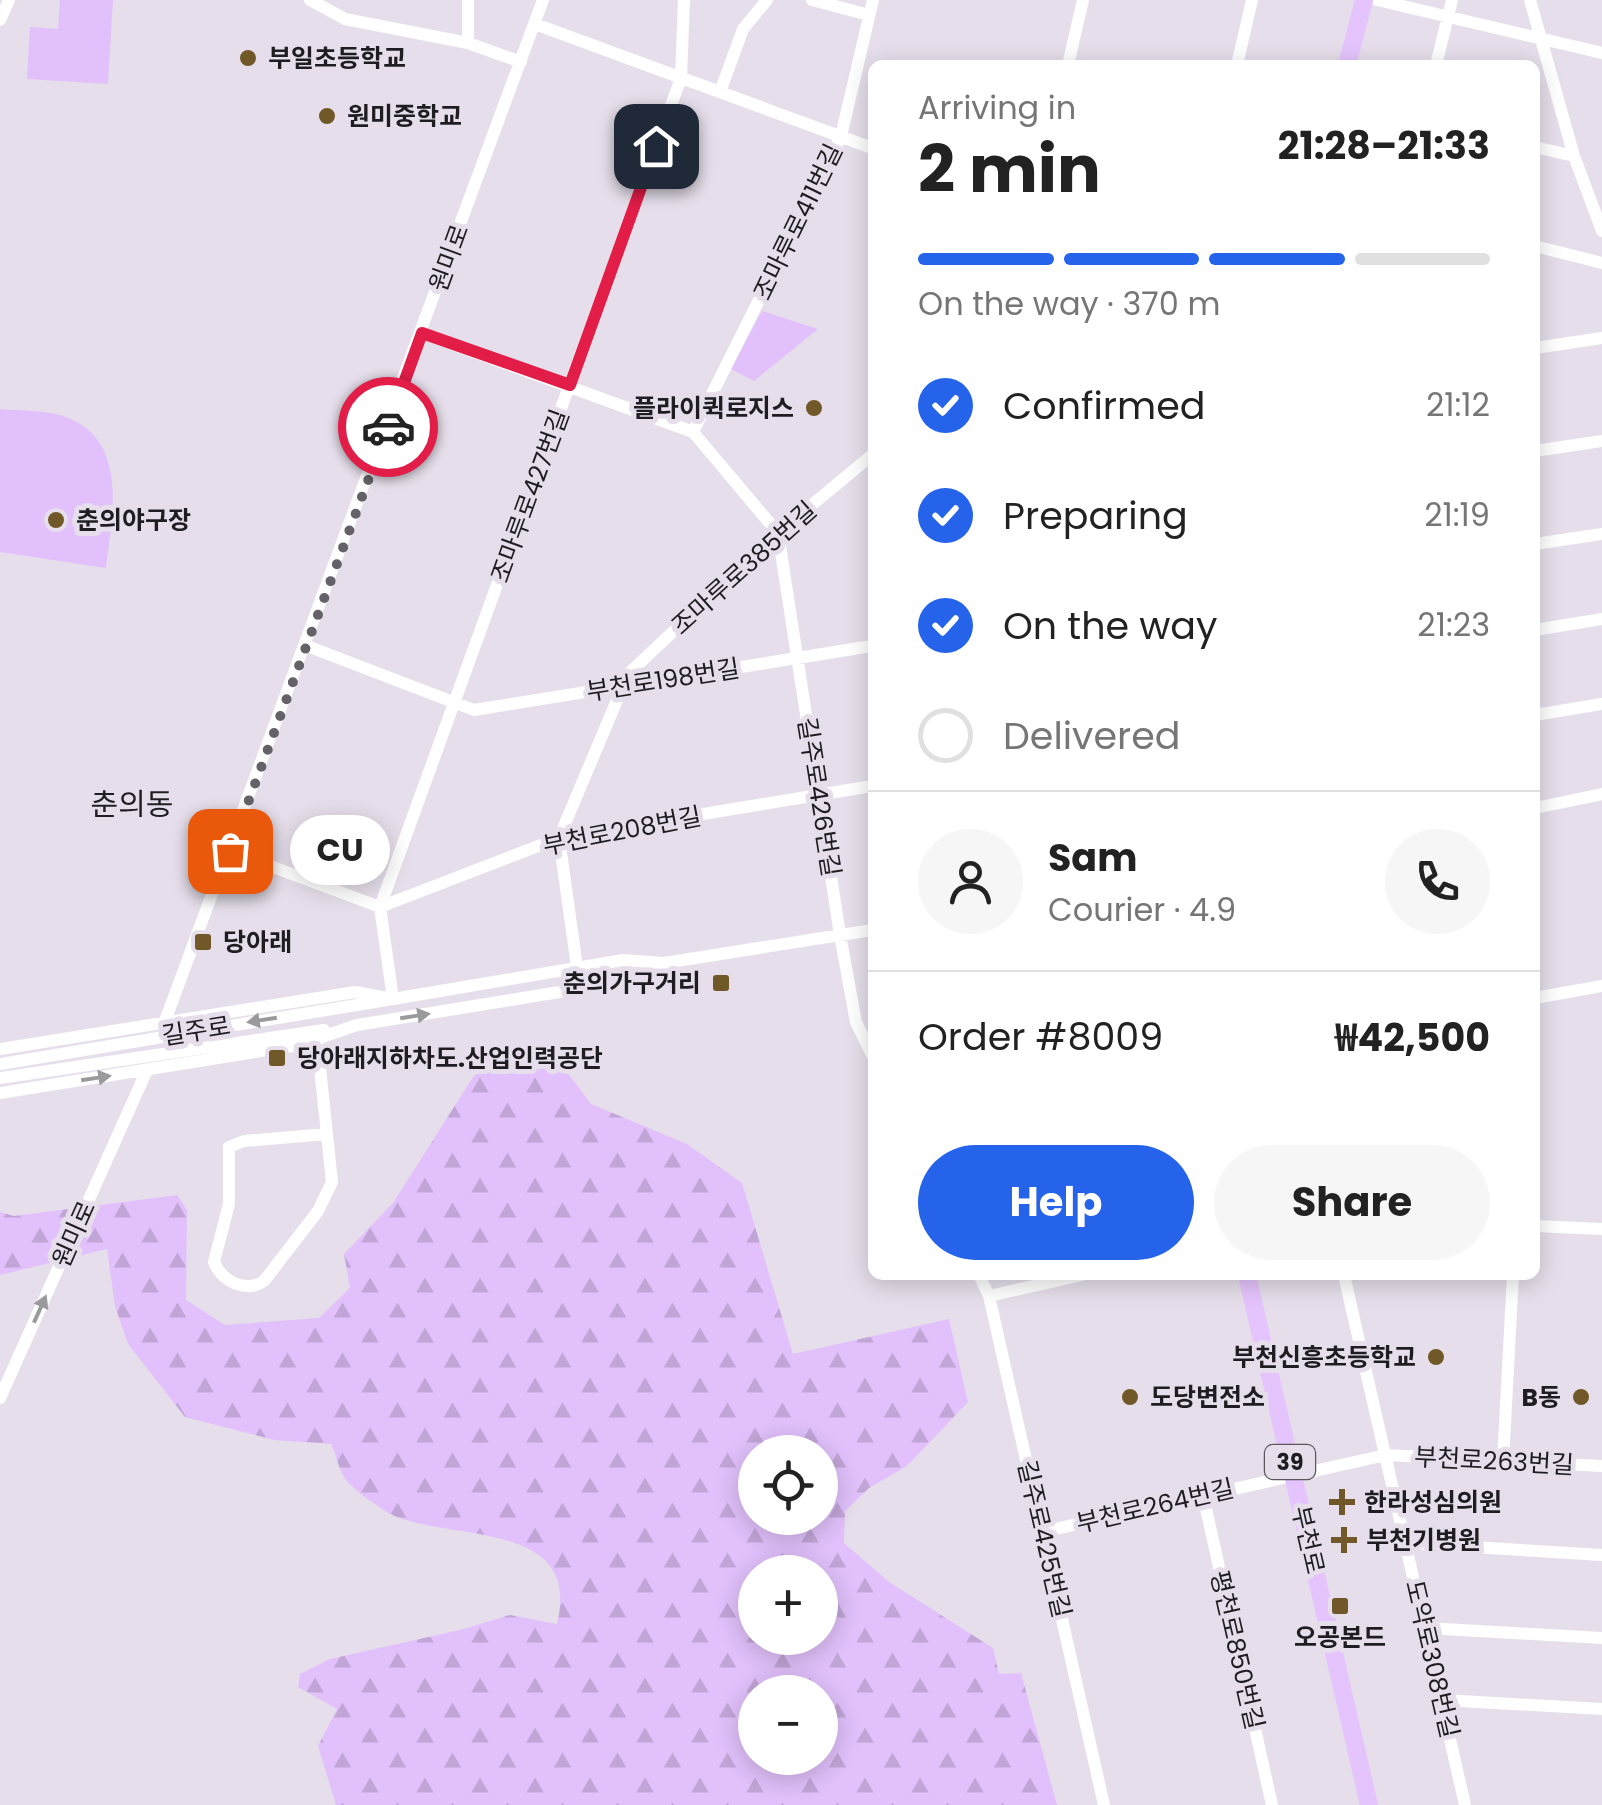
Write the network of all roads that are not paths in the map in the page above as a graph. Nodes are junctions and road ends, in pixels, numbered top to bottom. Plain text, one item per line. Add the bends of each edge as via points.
1 (9, 0) edge
2 (310, 0) edge
3 (468, 0) edge
4 (544, 0) edge
5 (684, 0) edge
6 (766, 0) edge
7 (812, 0) edge
8 (873, 0) edge
9 (1083, 0) edge
10 (1252, 0) edge
11 (1364, 0) edge
12 (1378, 0) edge
13 (1452, 0) edge
14 (1530, 0) edge
15 (870, 15) junction
16 (1448, 16) junction
17 (0, 20) edge
18 (534, 24) junction
19 (1540, 38) junction
20 (468, 43) junction
21 (1602, 53) edge
22 (1069, 60) edge
23 (1238, 60) edge
24 (1348, 60) edge
25 (1437, 60) edge
26 (521, 62) junction
27 (681, 78) junction
28 (720, 92) junction
29 (841, 136) junction
30 (868, 146) edge
31 (1540, 148) edge
32 (1574, 156) junction
33 (1602, 231) edge
34 (1540, 247) edge
35 (1602, 263) edge
36 (422, 333) junction
37 (1602, 338) edge
38 (1540, 347) edge
39 (570, 385) junction
40 (693, 432) junction
41 (1602, 441) edge
42 (1540, 450) edge
43 (868, 457) edge
44 (778, 534) junction
45 (1602, 534) edge
46 (1540, 543) edge
47 (1602, 619) edge
48 (1540, 629) edge
49 (306, 646) junction
50 (868, 647) edge
51 (797, 658) junction
52 (622, 686) junction
53 (454, 704) junction
54 (1602, 704) edge
55 (1540, 714) edge
56 (868, 787) edge
57 (1602, 794) edge
58 (819, 796) junction
59 (1540, 807) edge
60 (559, 838) junction
61 (230, 851) junction
62 (380, 907) junction
63 (868, 931) edge
64 (840, 935) junction
65 (664, 963) junction
66 (577, 967) junction
67 (555, 971) junction
68 (1602, 986) edge
69 (557, 992) junction
70 (175, 993) junction
71 (1540, 997) edge
72 (393, 999) junction
73 (192, 1017) junction
74 (164, 1021) junction
75 (357, 1025) junction
76 (317, 1039) junction
77 (868, 1048) edge
78 (0, 1049) edge
79 (0, 1064) edge
80 (147, 1070) junction
81 (0, 1078) edge
82 (0, 1093) edge
83 (327, 1134) junction
84 (1540, 1226) edge
85 (1602, 1230) edge
86 (981, 1280) edge
87 (1060, 1280) edge
88 (1248, 1280) edge
89 (1345, 1280) edge
90 (1513, 1280) edge
91 (989, 1296) junction
92 (0, 1398) edge
93 (1386, 1456) junction
94 (1503, 1461) junction
95 (1602, 1466) edge
96 (1292, 1474) junction
97 (1203, 1495) junction
98 (1042, 1532) junction
99 (1406, 1543) junction
100 (1602, 1554) edge
101 (1425, 1628) junction
102 (1602, 1638) edge
103 (1442, 1700) junction
104 (1602, 1709) edge
105 (1104, 1805) edge
106 (1272, 1805) edge
107 (1368, 1805) edge
108 (1466, 1805) edge

1 - 17 street
2 - 20 street via 345,19
3 - 20 street
4 - 18 street, 원미로
5 - 27 street, 조마루로427번길
6 - 28 street via 743,29
7 - 15 street
8 - 15 street, 조마루로411번길
9 - 22 street
10 - 23 street
11 - 24 main road
12 - 16 street
13 - 16 street
14 - 19 street
15 - 29 street, 조마루로411번길
16 - 19 street
16 - 25 street
18 - 26 street, 원미로
18 - 27 street
19 - 21 street
19 - 32 street
20 - 26 street
26 - 36 street, 원미로
27 - 28 street
27 - 39 street, 조마루로427번길
28 - 29 street
29 - 30 street
29 - 40 street, 조마루로411번길
31 - 32 street
32 - 33 street
34 - 35 street
36 - 39 street
36 - 49 street, 원미로
37 - 38 street
39 - 40 street
39 - 53 street, 조마루로427번길
40 - 44 street
41 - 42 street
43 - 44 street, 조마루로385번길
44 - 51 street, 길주로426번길
44 - 52 street, 조마루로385번길
45 - 46 street
47 - 48 street
49 - 53 street, 부천로198번길
49 - 61 street, 원미로
50 - 51 street, 부천로198번길
51 - 52 street, 부천로198번길
51 - 58 street, 길주로426번길
52 - 53 street, 부천로198번길 via 474,710
52 - 60 street, 조마루로385번길
53 - 62 street, 조마루로427번길
54 - 55 street
56 - 58 street, 부천로208번길
57 - 59 street
58 - 60 street, 부천로208번길
58 - 64 street, 길주로426번길
60 - 62 street, 부천로208번길
60 - 66 street
61 - 62 street
61 - 70 street, 원미로
62 - 72 street
63 - 64 street, 길주로
64 - 65 street, 길주로
64 - 77 street via 856,1022
65 - 66 street, 길주로
65 - 69 street, 길주로 via 621,982
66 - 67 street, 길주로
67 - 69 street via 570,980
67 - 72 street, 길주로
68 - 71 street
75 -> 69 street, 길주로
70 - 73 street
70 - 74 street, 원미로
72 - 73 street, 길주로 via 355,992
72 -> 79 street, 길주로
73 - 74 street, 길주로
74 - 78 street, 길주로
75 - 76 street, 길주로
75 - 81 street, 길주로
76 - 80 street, 길주로
76 - 83 street
82 -> 80 street, 길주로
92 -> 80 street, 원미로
83 - 83 street via 332,1178 318,1211 264,1281 251,1287 232,1282 214,1262 230,1197 231,1145
84 - 85 street
86 - 91 street, 길주로425번길
87 - 91 street
88 - 96 main road, 부천로 / 39
89 - 93 street, 도약로308번길
90 - 94 street
91 - 98 street, 길주로425번길
93 - 94 street, 부천로263번길
93 - 96 street, 부천로264번길
93 - 99 street, 도약로308번길
94 - 95 street, 부천로263번길
96 - 97 street, 부천로264번길
96 - 107 main road, 부천로 / 39
97 - 98 street, 부천로264번길
97 - 106 street, 평천로850번길
98 - 105 street, 길주로425번길
99 - 100 street
99 - 101 street, 도약로308번길
101 - 102 street
101 - 103 street, 도약로308번길
103 - 104 street
103 - 108 street, 도약로308번길

